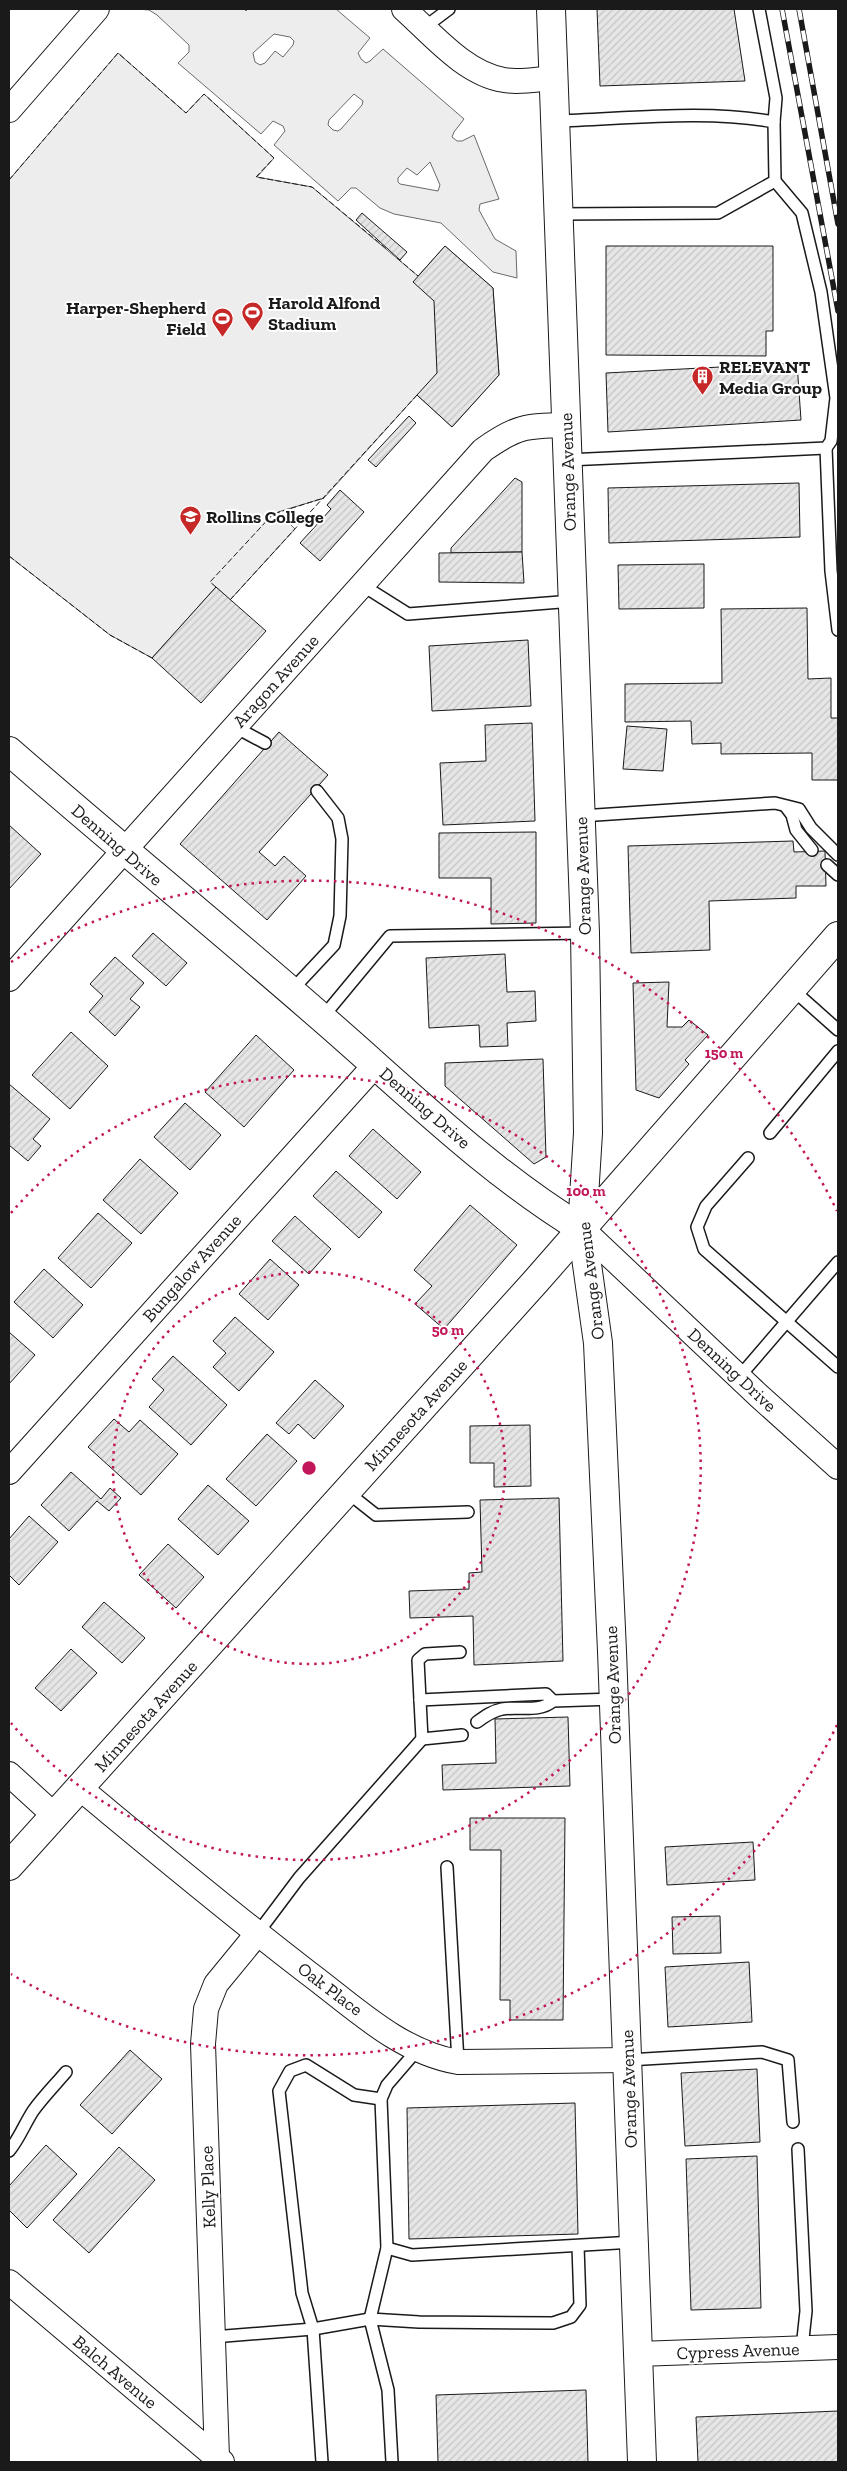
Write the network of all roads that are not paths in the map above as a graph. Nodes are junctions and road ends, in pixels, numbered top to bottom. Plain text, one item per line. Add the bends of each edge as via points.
1 (97, 9) edge
2 (404, 9) edge
3 (448, 9) edge
4 (551, 9) edge
5 (759, 9) edge
6 (425, 27) junction
7 (554, 78) junction
8 (9, 110) edge
9 (555, 121) junction
10 (774, 122) junction
11 (775, 181) junction
12 (558, 214) junction
13 (566, 424) junction
14 (826, 448) junction
15 (567, 460) junction
16 (362, 584) junction
17 (573, 601) junction
18 (838, 630) edge
19 (235, 727) junction
20 (264, 743) dead end
21 (9, 751) edge
22 (317, 791) dead end
23 (786, 807) junction
24 (581, 816) junction
25 (812, 850) dead end
26 (124, 851) junction
27 (838, 855) edge
28 (827, 865) dead end
29 (838, 875) edge
30 (585, 933) junction
31 (838, 936) edge
32 (9, 979) edge
33 (792, 989) junction
34 (291, 991) junction
35 (322, 1018) junction
36 (838, 1030) edge
37 (838, 1051) edge
38 (376, 1064) junction
39 (770, 1134) dead end
40 (748, 1158) dead end
41 (582, 1229) junction
42 (838, 1262) edge
43 (787, 1321) junction
44 (838, 1367) edge
45 (739, 1377) junction
46 (838, 1466) edge
47 (9, 1472) edge
48 (347, 1492) junction
49 (468, 1512) dead end
50 (460, 1652) dead end
51 (614, 1699) junction
52 (420, 1700) junction
53 (553, 1701) junction
54 (477, 1722) dead end
55 (462, 1735) dead end
56 (422, 1739) junction
57 (9, 1774) edge
58 (80, 1789) junction
59 (55, 1816) junction
60 (9, 1866) edge
61 (448, 1867) dead end
62 (257, 1934) junction
63 (418, 2050) junction
64 (628, 2060) junction
65 (458, 2062) junction
66 (66, 2072) dead end
67 (380, 2099) junction
68 (793, 2122) dead end
69 (798, 2149) dead end
70 (9, 2151) edge
71 (634, 2242) junction
72 (578, 2246) junction
73 (387, 2248) junction
74 (9, 2282) edge
75 (370, 2319) junction
76 (313, 2329) junction
77 (213, 2337) junction
78 (838, 2347) edge
79 (802, 2348) junction
80 (638, 2354) junction
81 (218, 2461) edge
82 (322, 2462) edge
83 (392, 2462) edge
84 (642, 2462) edge

1 - 8 street
2 - 6 street
3 - 6 lane
4 - 7 main road, Orange Avenue
5 - 10 lane via 776,98
6 - 7 street via 460,58 490,77 505,81
7 - 9 main road, Orange Avenue
9 - 10 lane via 708,116
9 - 12 main road, Orange Avenue
10 - 11 lane
11 - 12 lane via 718,213
11 - 14 lane via 802,213 821,292 836,398 831,441
12 - 13 main road, Orange Avenue
13 - 15 main road, Orange Avenue
13 - 16 street, Aragon Avenue via 519,429 483,450
14 - 15 lane
14 - 18 lane via 831,570
15 - 17 main road, Orange Avenue
16 - 17 lane via 408,614
16 - 19 street, Aragon Avenue
17 - 24 main road, Orange Avenue
19 - 20 lane
19 - 26 street, Aragon Avenue
21 - 26 main road, Denning Drive
22 - 34 lane via 338,818 342,838 340,916 334,945
23 - 24 lane via 775,804
23 - 25 lane via 796,830
23 - 27 lane via 799,809 811,828
24 - 30 main road, Orange Avenue
26 - 32 street, Aragon Avenue
26 - 34 main road, Denning Drive
28 - 29 lane
30 - 35 lane via 390,936
30 - 41 main road, Orange Avenue via 588,1133
31 - 33 main road, Minnesota Avenue
33 - 36 lane
33 - 41 main road, Minnesota Avenue
34 - 35 main road, Denning Drive
35 - 38 main road, Denning Drive
37 - 39 lane
38 - 41 main road, Denning Drive via 540,1204
38 - 47 street, Bungalow Avenue
40 - 43 lane via 706,1206 697,1227 704,1249
41 - 45 street, Denning Drive
41 - 48 main road, Minnesota Avenue
41 - 51 main road, Orange Avenue via 598,1343
42 - 43 lane
43 - 44 lane
43 - 45 lane
45 - 46 street, Denning Drive
48 - 49 lane via 376,1515
48 - 58 main road, Minnesota Avenue
50 - 52 lane via 425,1654 418,1660
51 - 53 lane
51 - 64 main road, Orange Avenue
52 - 53 lane via 546,1694
52 - 56 lane
53 - 54 lane via 546,1708 491,1712
55 - 56 lane
56 - 62 lane via 299,1878
57 - 59 street
58 - 59 main road, Minnesota Avenue
58 - 62 street, Oak Place
59 - 60 main road, Minnesota Avenue
61 - 65 lane
62 - 63 street, Oak Place via 393,2038
62 - 77 street, Kelly Place via 216,1984 206,2010 203,2044
63 - 65 street, Oak Place
63 - 67 lane via 387,2084
64 - 65 street, Oak Place
64 - 68 lane via 762,2052 788,2060
64 - 71 main road, Orange Avenue
66 - 70 lane via 35,2109
67 - 73 lane
67 - 76 lane via 354,2095 306,2065 290,2071 279,2091 302,2293
69 - 79 lane via 806,2311
71 - 72 lane
71 - 80 main road, Orange Avenue
72 - 73 lane via 412,2255
72 - 75 lane via 580,2305 571,2317 553,2323
73 - 75 lane
74 - 81 street, Balch Avenue
75 - 76 lane
75 - 83 lane via 388,2390
76 - 77 lane
76 - 82 lane
77 - 81 street, Kelly Place
78 - 79 street, Cypress Avenue
79 - 80 street, Cypress Avenue
80 - 84 main road, Orange Avenue

